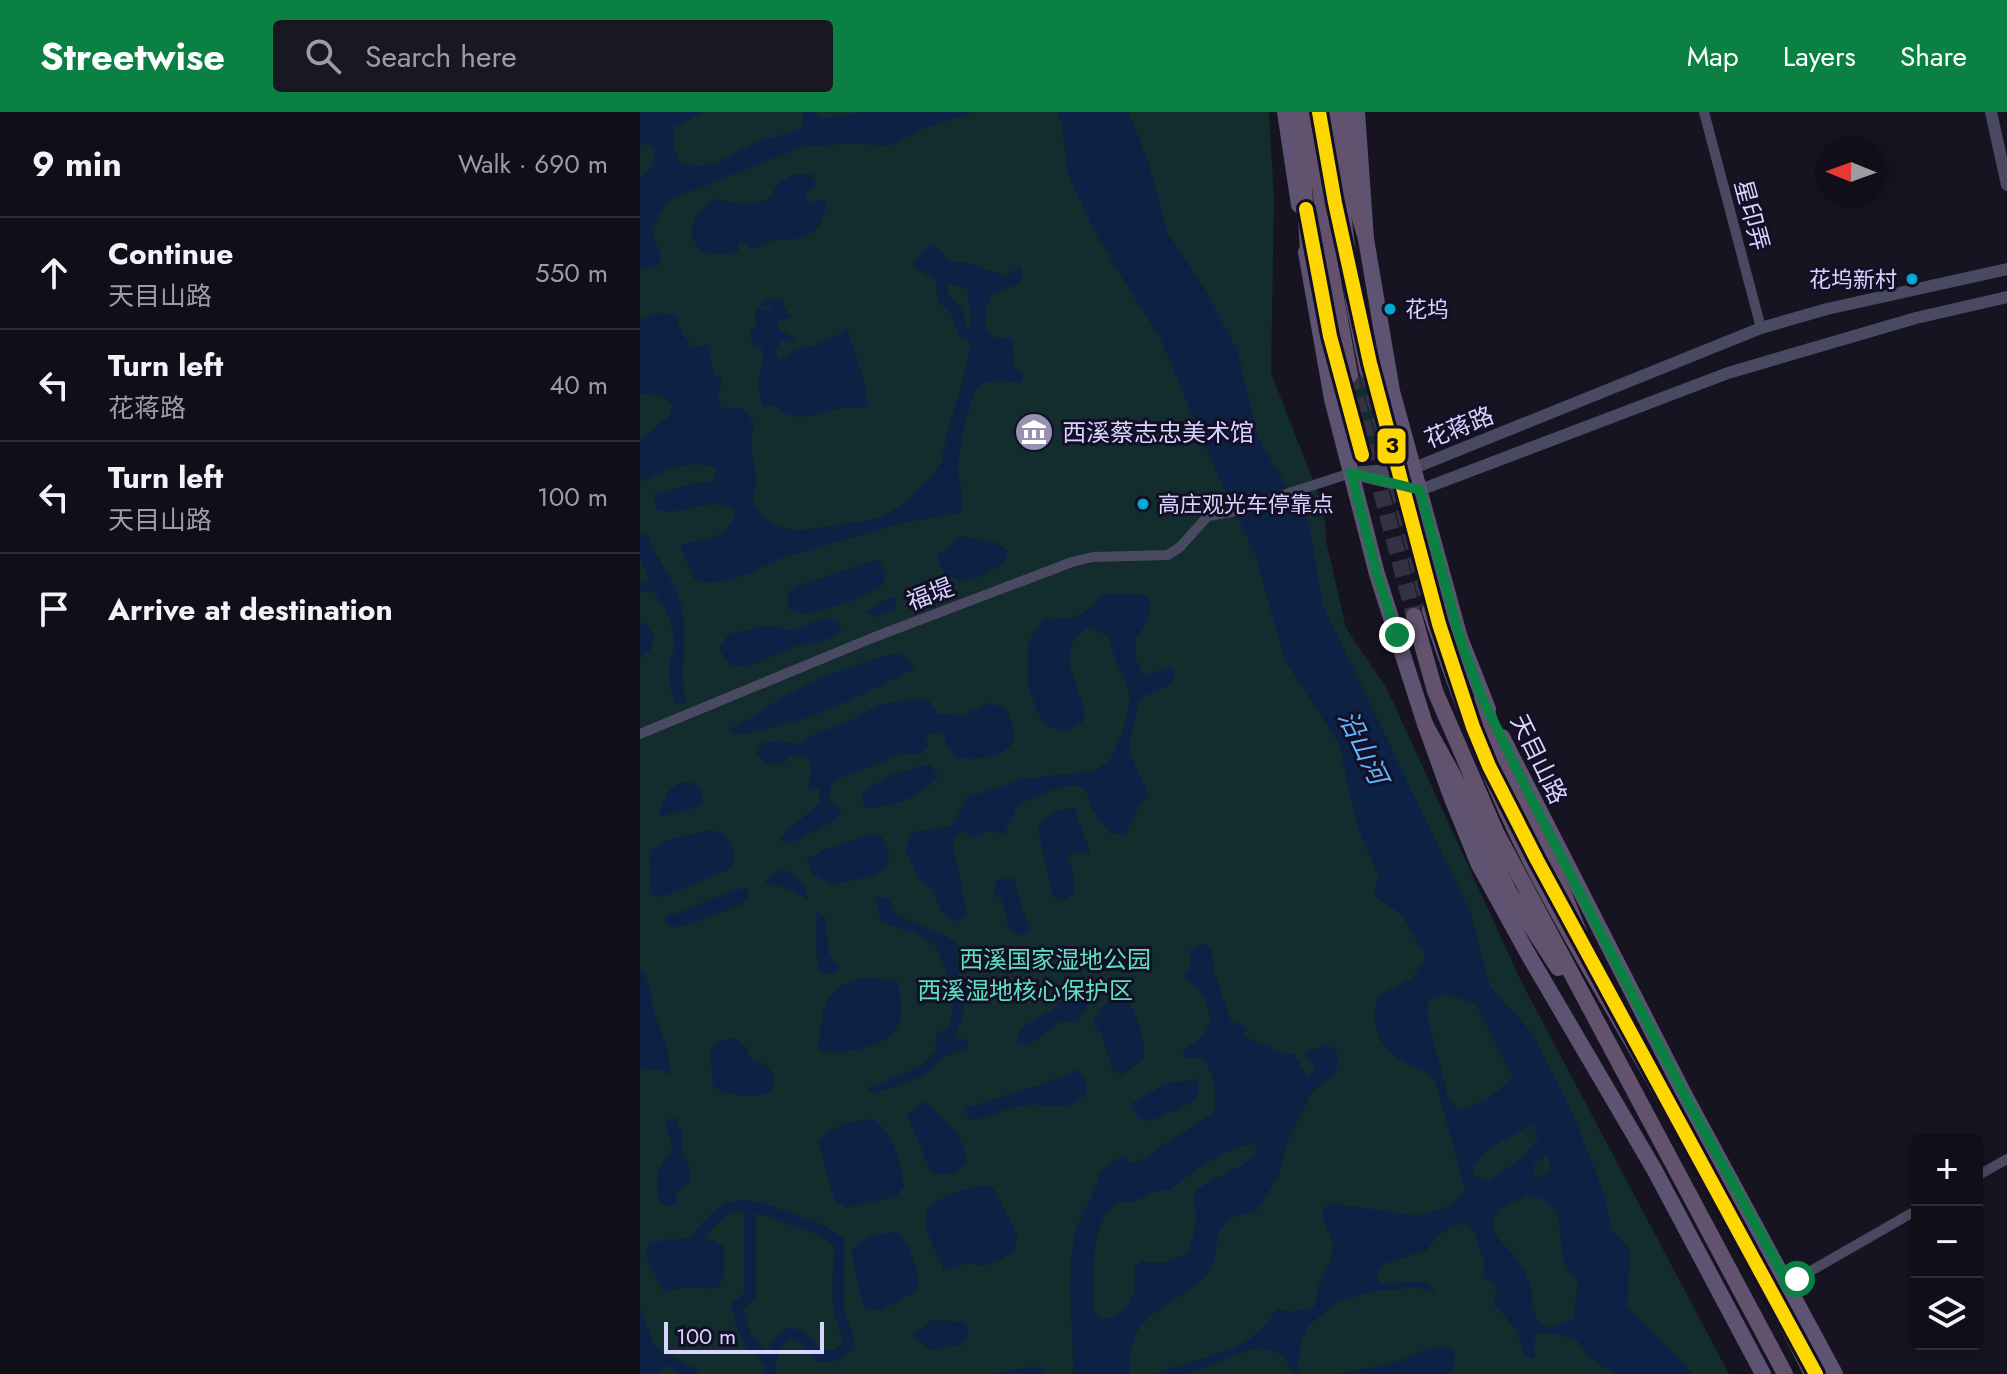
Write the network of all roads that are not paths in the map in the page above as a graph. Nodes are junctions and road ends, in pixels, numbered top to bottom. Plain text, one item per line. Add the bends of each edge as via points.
1 (1285, 112) edge
2 (1296, 112) edge
3 (1311, 112) edge
4 (1331, 112) edge
5 (1343, 112) edge
6 (1357, 112) edge
7 (1704, 112) edge
8 (1991, 112) edge
9 (2007, 185) edge
10 (1366, 239) junction
11 (1309, 266) junction
12 (2007, 269) edge
13 (2007, 297) edge
14 (1761, 328) junction
15 (1367, 370) tunnel mouth
16 (1350, 375) tunnel mouth
17 (1414, 468) junction
18 (1351, 473) junction
19 (1420, 490) junction
20 (1482, 698) junction
21 (1425, 724) junction
22 (640, 734) edge
23 (1605, 1038) junction
24 (1638, 1052) junction
25 (2007, 1159) edge
26 (1983, 1173) edge
27 (1911, 1213) edge
28 (1788, 1284) junction
29 (1763, 1374) edge
30 (1785, 1374) edge
31 (1812, 1374) edge
32 (1835, 1374) edge

1 - 11 main road
2 - 11 highway
3 - 16 highway
4 - 15 highway
5 - 10 highway via 1354,198
6 - 10 main road, 天目山路
7 - 14 street, 星印弄
8 - 9 street
10 - 17 main road, 天目山路 via 1392,391
11 - 18 main road
12 - 14 street, 花蒋路
13 - 19 street, 花蒋路 via 1741,369
14 - 17 street, 花蒋路
17 - 18 street, 花蒋路
17 - 19 main road, 天目山路
18 - 19 street
18 - 21 main road
18 - 22 street, 福堤 via 1208,516 1168,555 1072,562
19 - 20 main road, 天目山路
20 - 24 highway via 1511,781
20 - 28 main road, 天目山路 via 1683,1092
21 - 23 highway via 1509,892
21 - 29 main road via 1479,865 1654,1169
23 - 24 highway via 1477,791 1435,691 1422,613 1529,857
23 - 30 highway
24 - 31 highway
25 - 26 street
27 - 28 street
28 - 32 main road, 天目山路

